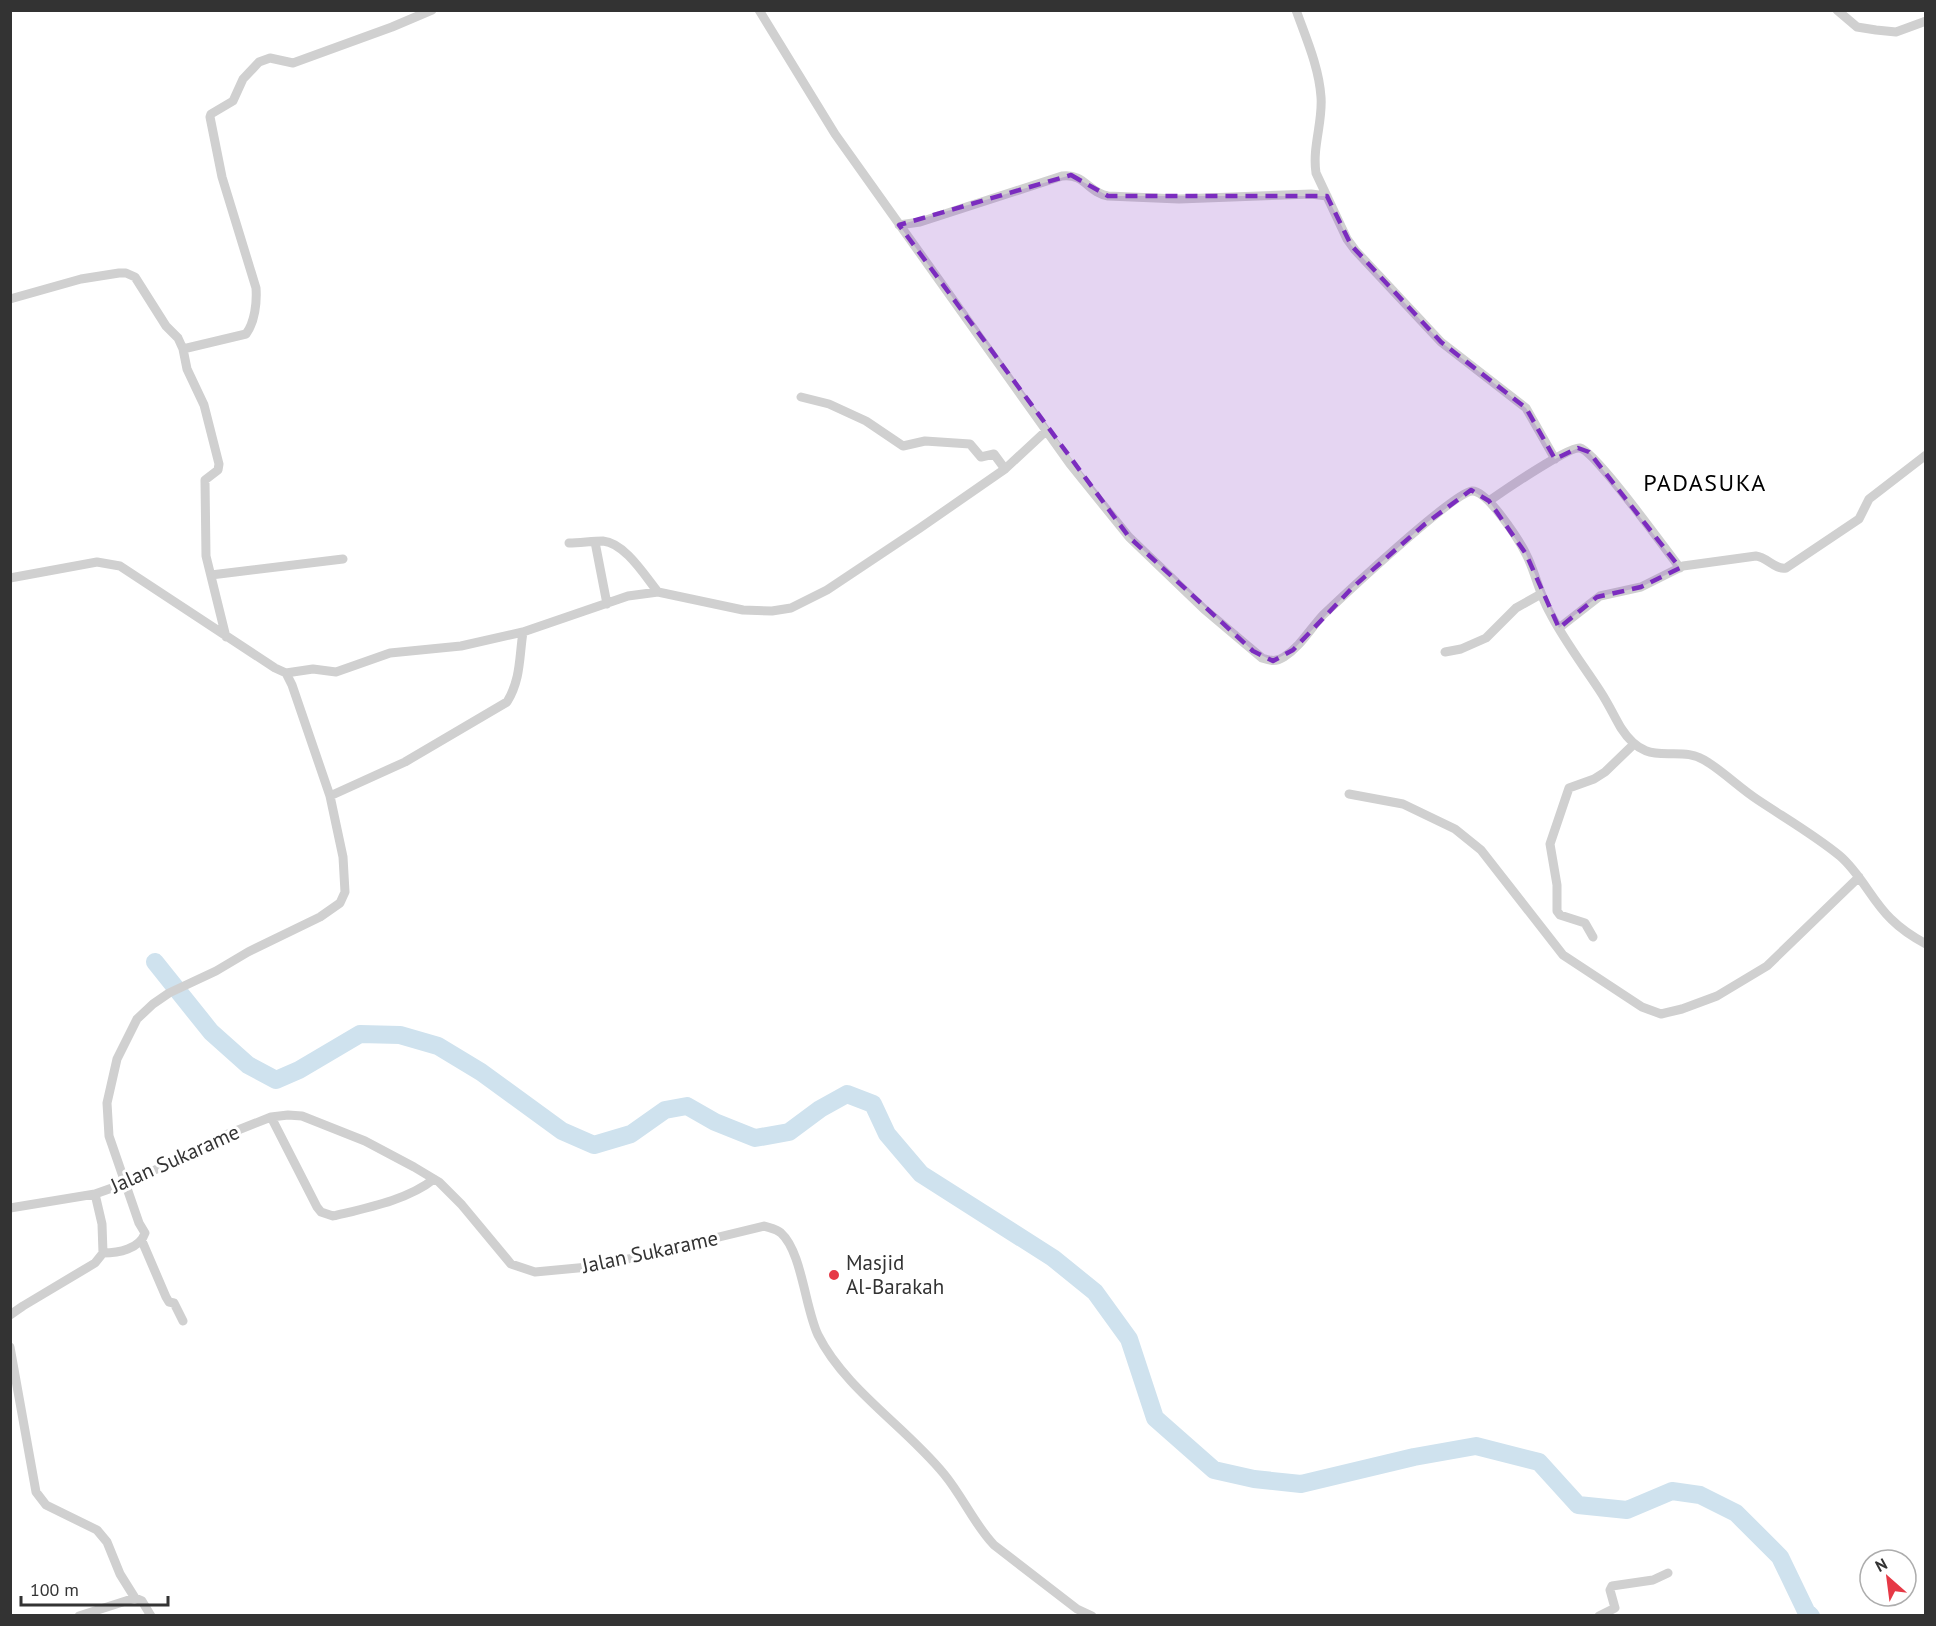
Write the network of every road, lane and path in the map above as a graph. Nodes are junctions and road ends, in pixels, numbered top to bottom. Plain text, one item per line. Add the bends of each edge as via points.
1 (432, 10) edge
2 (759, 10) edge
3 (1296, 10) edge
4 (1837, 10) edge
5 (1926, 21) edge
6 (1327, 196) junction
7 (899, 225) junction
8 (10, 299) edge
9 (183, 349) junction
10 (801, 396) dead end
11 (1046, 431) junction
12 (1926, 455) edge
13 (1555, 459) junction
14 (1005, 469) junction
15 (1489, 501) junction
16 (595, 542) junction
17 (569, 543) dead end
18 (343, 559) dead end
19 (1680, 568) junction
20 (211, 575) junction
21 (10, 578) edge
22 (658, 592) junction
23 (1541, 594) junction
24 (607, 604) junction
25 (1559, 628) junction
26 (523, 632) junction
27 (226, 637) junction
28 (1444, 652) dead end
29 (286, 673) junction
30 (1634, 744) junction
31 (1349, 794) dead end
32 (330, 796) junction
33 (1858, 878) junction
34 (1593, 937) dead end
35 (1926, 944) edge
36 (271, 1117) junction
37 (434, 1179) junction
38 (126, 1183) junction
39 (95, 1194) junction
40 (10, 1208) edge
41 (142, 1240) junction
42 (103, 1253) junction
43 (10, 1315) edge
44 (183, 1321) dead end
45 (10, 1347) edge
46 (1668, 1573) dead end
47 (135, 1598) junction
48 (79, 1616) edge
49 (152, 1616) edge
50 (1092, 1616) edge
51 (1599, 1616) edge

1 - 9 street via 293,63 270,58 258,63 243,79 234,101 210,117 222,177 256,288 255,309 246,334
2 - 7 street via 835,134
3 - 6 street via 1320,92 1315,166
4 - 5 street via 1857,27 1876,30 1896,32
6 - 7 street via 1108,196 1071,175
6 - 13 street via 1351,245 1441,342 1526,408
7 - 11 street
8 - 9 street via 81,279 126,273 138,280
9 - 20 street via 187,369 206,408 219,464 219,469 205,482 206,550
10 - 14 street via 866,421 903,446 925,441 970,444 981,457 994,454
11 - 14 street
11 - 15 street via 1129,537 1204,609 1262,658 1273,661 1293,650 1352,588 1454,500 1474,491
12 - 19 street via 1869,499 1859,519 1786,568 1756,556
13 - 15 street
13 - 19 street via 1578,448 1589,452
14 - 22 street via 827,590 791,608 743,610
15 - 23 street via 1526,554
16 - 17 street
16 - 22 street via 612,543 624,551
16 - 24 street
18 - 20 street
19 - 25 street via 1641,587 1597,597
20 - 27 street
21 - 27 street via 97,562 120,566
22 - 24 street
23 - 25 street
23 - 28 street via 1516,608 1486,638
24 - 26 street
25 - 30 street
26 - 29 street via 461,646 390,653 338,671
26 - 32 street via 516,688 507,702 405,762
27 - 29 street
29 - 32 street
30 - 33 street via 1649,753 1689,754 1706,761 1841,857
30 - 34 street via 1605,772 1569,788 1551,841 1557,911 1585,923
31 - 33 street via 1403,804 1455,829 1481,849 1563,956 1642,1007 1661,1014 1717,996 1767,966
32 - 38 street via 344,869 345,892 340,903 320,917 169,993 137,1019 117,1059 107,1103 109,1136
33 - 35 street via 1889,918
36 - 37 street, Jalan Sukarame via 302,1116 365,1141
36 - 37 street via 316,1207 327,1215 381,1204
36 - 38 street, Jalan Sukarame
37 - 50 street, Jalan Sukarame via 462,1205 511,1264 534,1272 599,1266 764,1226 779,1231 794,1254 812,1322 840,1369 944,1474 994,1545 1077,1609
38 - 39 street, Jalan Sukarame
38 - 41 street via 145,1233
39 - 40 street, Jalan Sukarame
39 - 42 street
41 - 42 street via 124,1251
41 - 44 street via 166,1298 174,1303
42 - 43 street via 95,1263
45 - 47 street via 36,1492 46,1505 97,1530
46 - 51 street via 1653,1580 1612,1586 1615,1608
47 - 48 street
47 - 49 street via 142,1601

